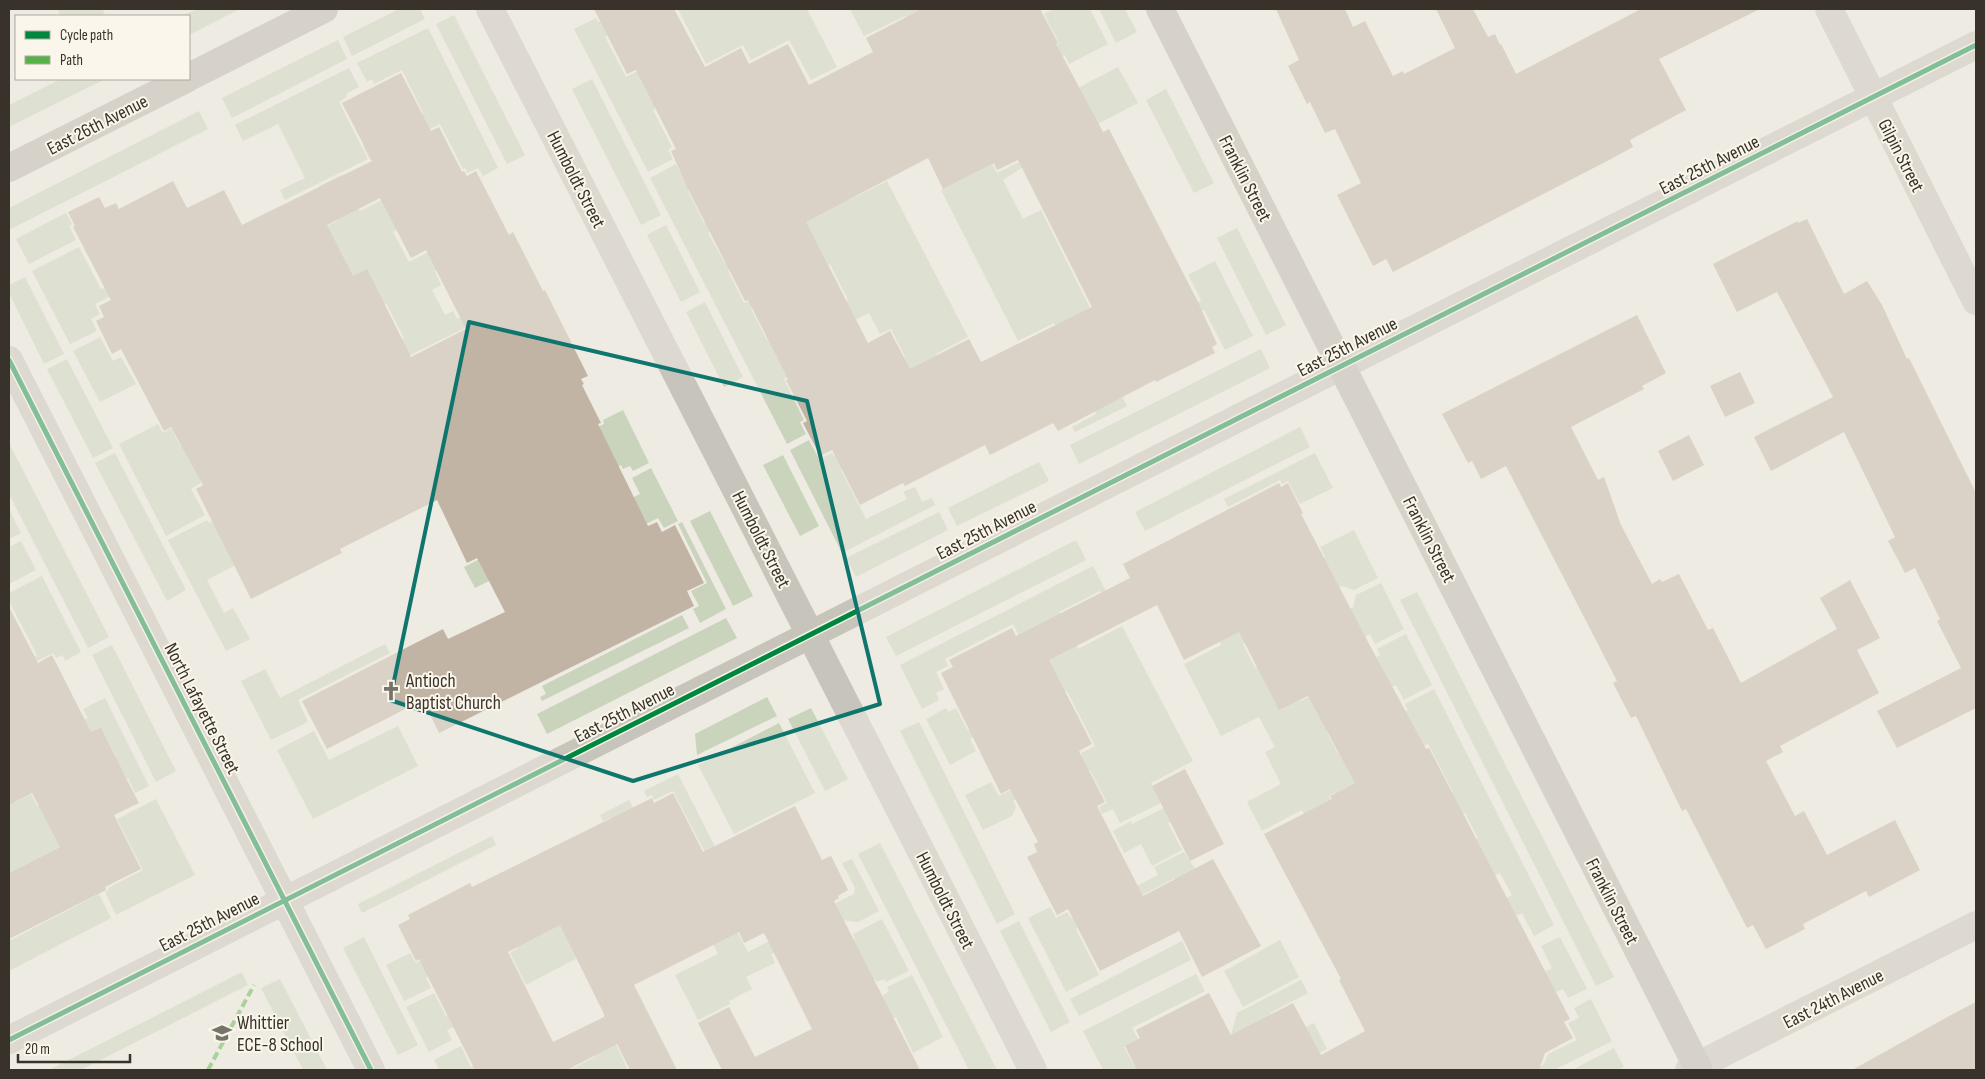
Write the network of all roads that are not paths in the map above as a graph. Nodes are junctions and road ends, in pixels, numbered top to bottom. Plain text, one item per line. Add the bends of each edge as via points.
1 (324, 9) edge
2 (490, 9) edge
3 (1160, 9) edge
4 (1829, 9) edge
5 (1976, 45) edge
6 (190, 76) edge
7 (183, 80) edge
8 (1873, 97) junction
9 (9, 168) edge
10 (1976, 301) edge
11 (9, 360) edge
12 (1342, 366) junction
13 (810, 634) junction
14 (285, 900) junction
15 (1976, 925) edge
16 (9, 1040) edge
17 (1695, 1069) edge
18 (371, 1070) edge
19 (1032, 1070) edge

1 - 6 street, East 26th Avenue
2 - 13 street, Humboldt Street
3 - 12 street, Franklin Street
4 - 8 street, Gilpin Street
5 - 8 street, East 25th Avenue
7 - 9 street, East 26th Avenue
8 - 10 street, Gilpin Street
8 - 12 street, East 25th Avenue
11 - 14 street, North Lafayette Street
12 - 13 street, East 25th Avenue
12 - 17 street, Franklin Street
13 - 14 street, East 25th Avenue
13 - 19 street, Humboldt Street
14 - 16 street, East 25th Avenue
14 - 18 street, North Lafayette Street
15 - 17 street, East 24th Avenue

